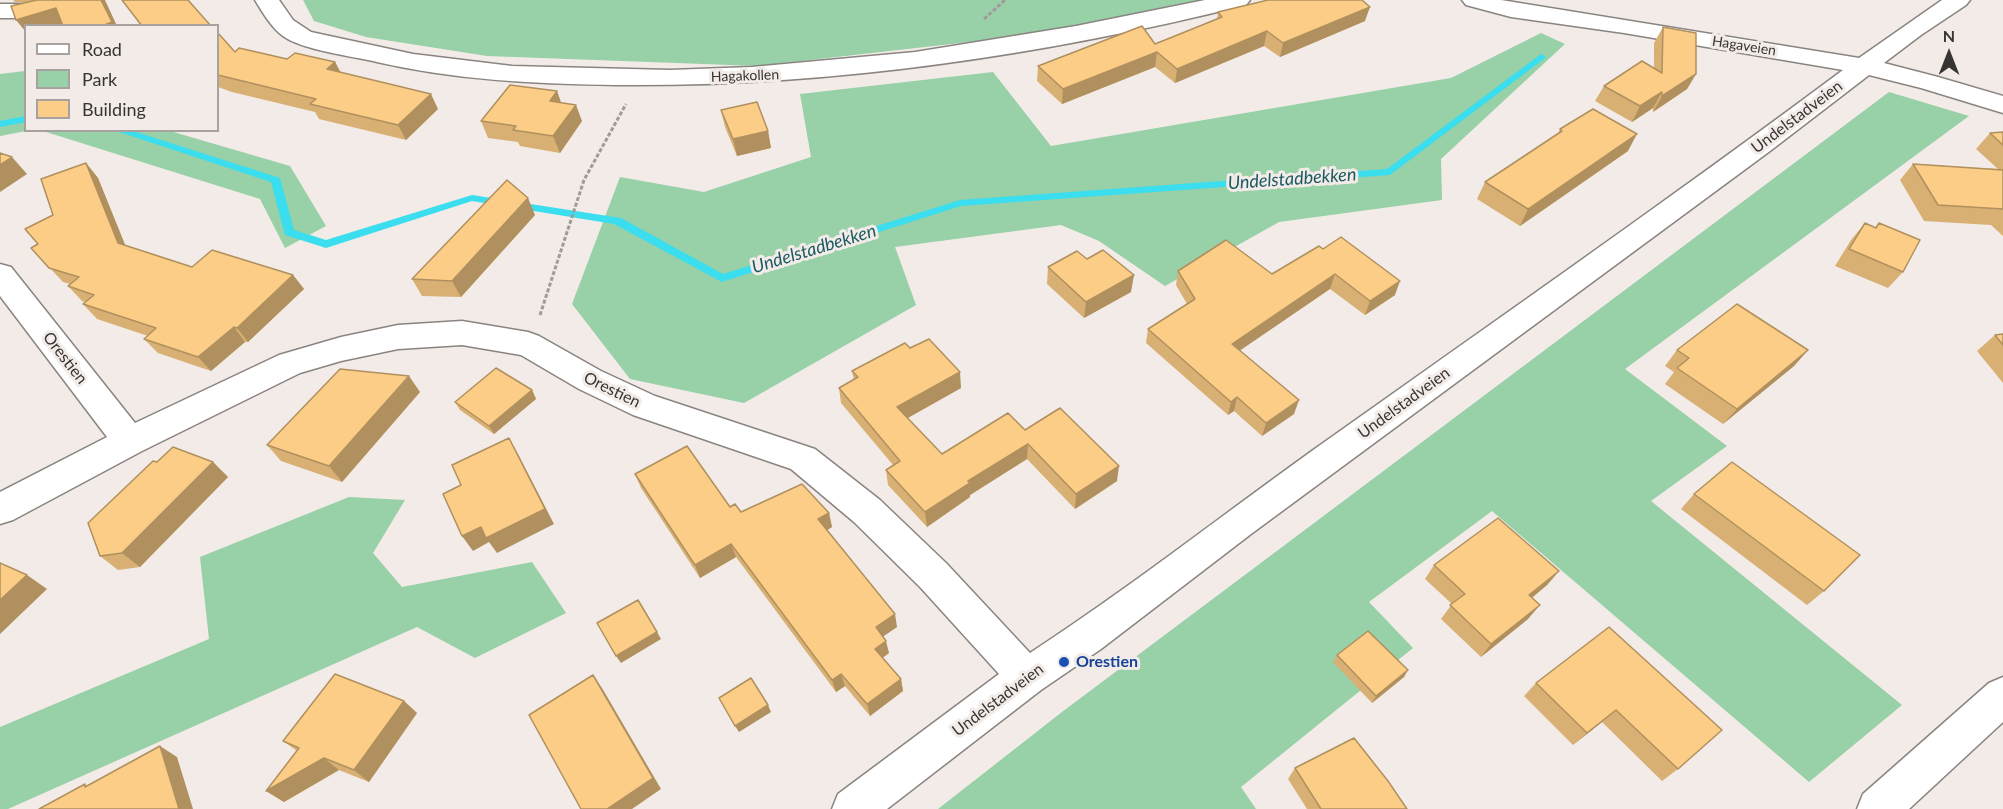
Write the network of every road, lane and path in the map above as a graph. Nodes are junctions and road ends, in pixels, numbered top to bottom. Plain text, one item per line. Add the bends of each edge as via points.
1 (71, 0) edge
2 (267, 0) edge
3 (1238, 0) edge
4 (1474, 0) edge
5 (1959, 0) edge
6 (1612, 1) edge
7 (0, 11) edge
8 (1624, 26) junction
9 (1863, 66) junction
10 (639, 79) junction
11 (2003, 105) edge
12 (0, 275) edge
13 (528, 344) junction
14 (130, 441) junction
15 (0, 509) edge
16 (1027, 677) junction
17 (2003, 696) edge
18 (852, 809) edge
19 (1878, 809) edge

1 - 7 street via 29,11
2 - 10 street, Hagakollen via 277,18 300,36 346,48 504,74
3 - 10 street, Hagakollen via 1126,25 927,60 812,73
4 - 8 street, Hagaveien via 1511,10
5 - 9 street, Undelstadveien
6 - 8 street
8 - 9 street, Hagaveien
9 - 11 street, Hagaveien
9 - 16 street, Undelstadveien via 1087,637
10 - 13 path via 584,180
12 - 14 street, Orestien
13 - 14 street, Orestien via 462,333 398,337 341,349 290,364
13 - 16 street, Orestien via 645,406 803,459 867,511 933,574
14 - 15 street, Orestien
16 - 18 street, Undelstadveien
17 - 19 street

